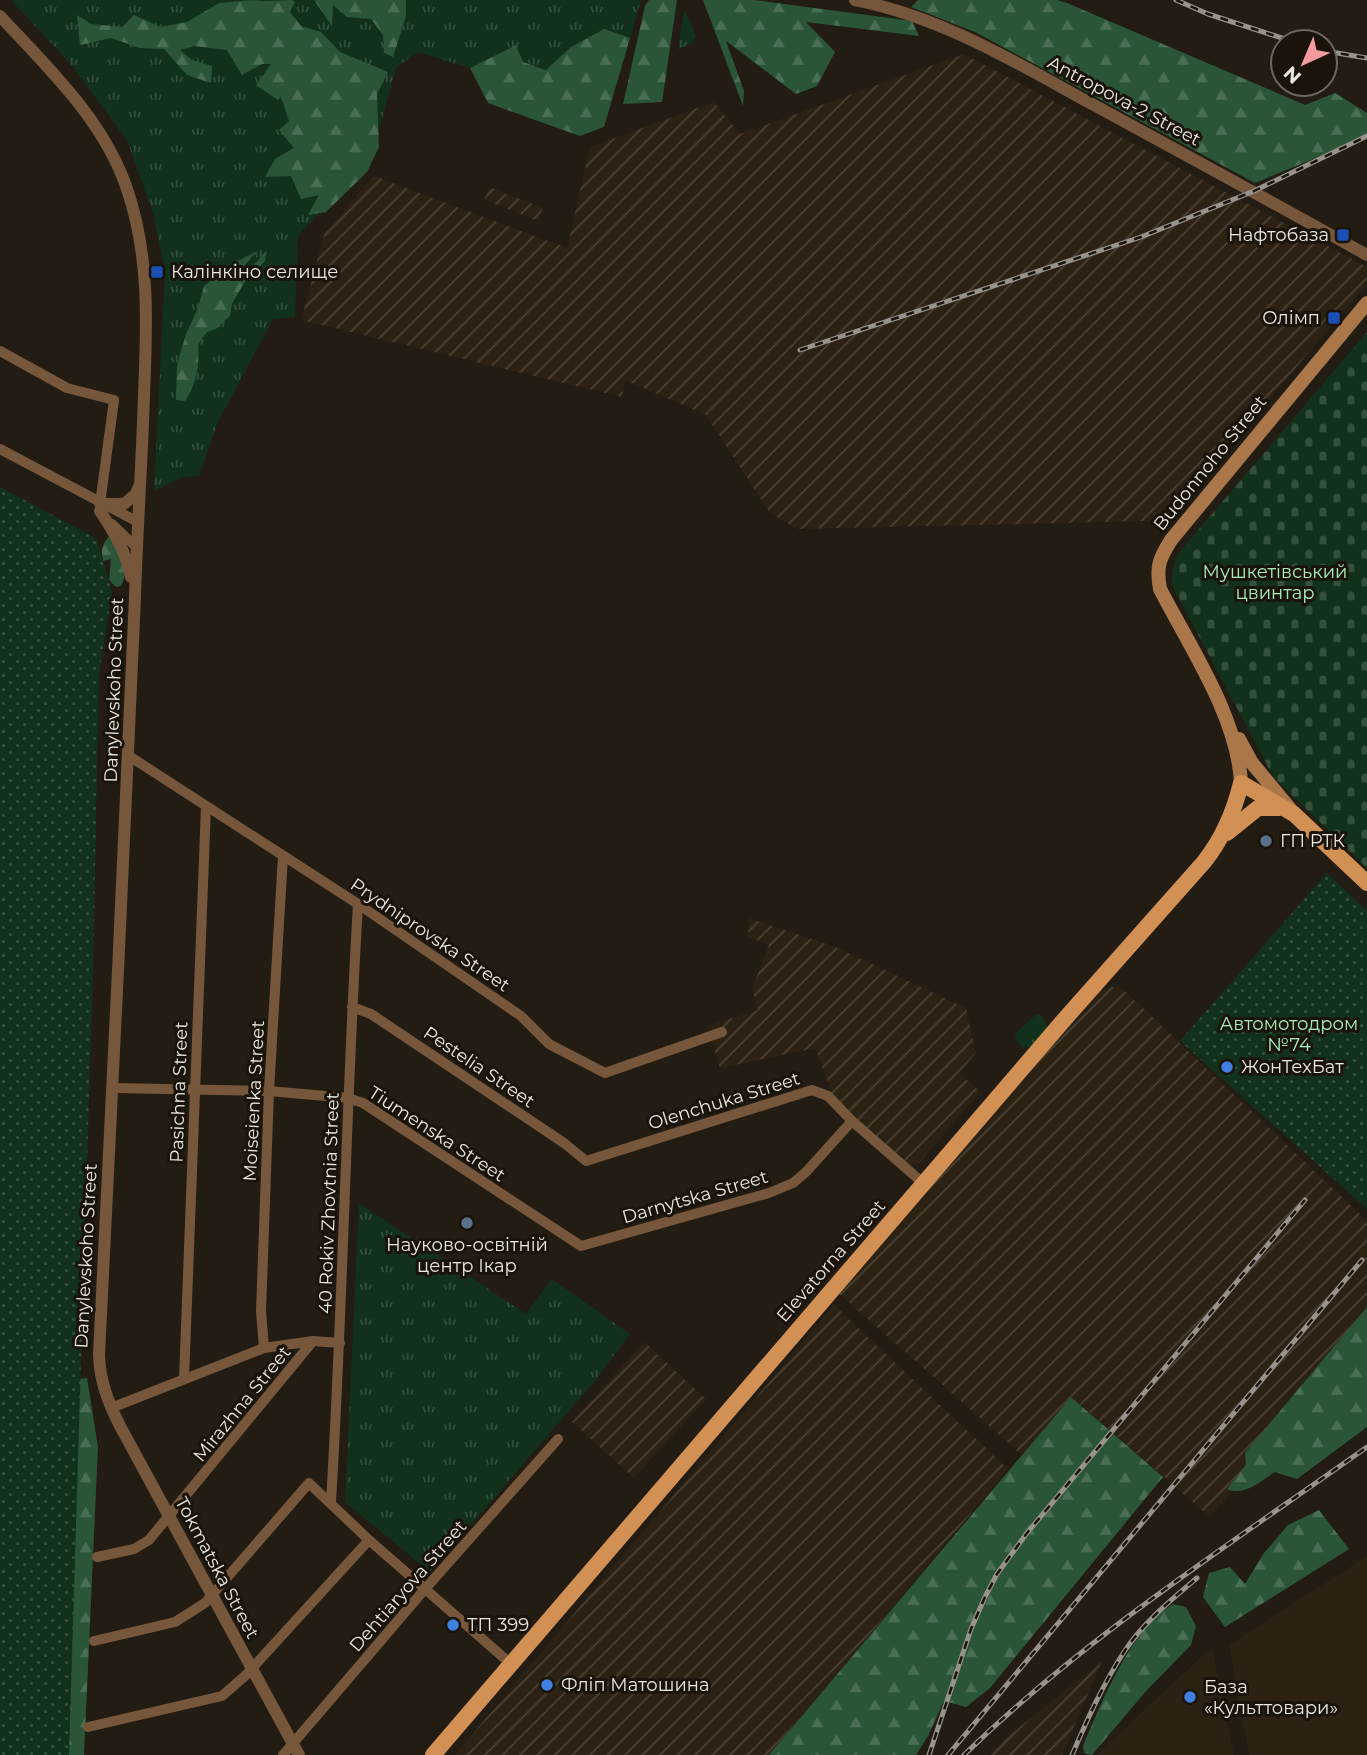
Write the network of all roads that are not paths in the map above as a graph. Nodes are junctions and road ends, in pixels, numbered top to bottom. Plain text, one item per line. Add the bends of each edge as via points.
1 (855, 0) edge
2 (0, 16) edge
3 (1367, 255) edge
4 (1367, 303) edge
5 (0, 351) edge
6 (0, 449) edge
7 (141, 481) junction
8 (100, 507) junction
9 (138, 522) junction
10 (137, 548) junction
11 (135, 594) junction
12 (1229, 722) junction
13 (129, 756) junction
14 (1241, 783) junction
15 (206, 806) junction
16 (1294, 814) junction
17 (1218, 844) junction
18 (283, 856) junction
19 (1367, 883) edge
20 (358, 904) junction
21 (352, 1007) junction
22 (722, 1032) dead end
23 (113, 1088) junction
24 (195, 1089) junction
25 (269, 1091) junction
26 (348, 1098) junction
27 (852, 1121) junction
28 (586, 1161) joint
29 (923, 1184) junction
30 (604, 1240) joint
31 (313, 1341) junction
32 (340, 1343) junction
33 (264, 1348) junction
34 (184, 1379) junction
35 (111, 1408) junction
36 (558, 1439) dead end
37 (331, 1502) junction
38 (170, 1518) junction
39 (369, 1540) junction
40 (97, 1557) dead end
41 (425, 1589) junction
42 (211, 1596) junction
43 (94, 1642) dead end
44 (511, 1664) junction
45 (251, 1670) junction
46 (89, 1727) dead end
47 (296, 1751) edge
48 (283, 1755) edge
49 (433, 1755) edge

1 - 3 street, Antropova-2 Street via 913,14 972,39
2 - 7 street, Danylevskoho Street via 92,120 127,188 140,236 146,296
4 - 12 main road, Budonnoho Street via 1161,556 1157,572 1160,589
5 - 8 street via 67,388 114,400
6 - 8 street
7 - 8 street via 124,504
7 - 9 street, Danylevskoho Street
8 - 9 street
8 - 10 street
8 - 11 street via 127,560
9 - 10 street, Danylevskoho Street
10 - 11 street, Danylevskoho Street
11 - 13 street, Danylevskoho Street
12 - 14 main road, Budonnoho Street
12 - 16 main road via 1252,762
13 - 15 street, Prydniprovska Street
13 - 23 street, Danylevskoho Street
14 - 16 main road
14 - 17 main road, Elevatorna Street
15 - 18 street, Prydniprovska Street
15 - 24 street, Pasichna Street
16 - 17 main road via 1275,807 1258,808
16 - 19 main road
17 - 29 main road, Elevatorna Street
18 - 20 street, Prydniprovska Street
18 - 25 street, Moiseienka Street
20 - 21 street, 40 Rokiv Zhovtnia Street
20 - 22 street, Prydniprovska Street via 521,1016 549,1044 605,1073
21 - 26 street, 40 Rokiv Zhovtnia Street
21 - 28 street, Pestelia Street via 371,1014
23 - 24 street, Tiumenska Street
23 - 35 street, Danylevskoho Street via 99,1355
24 - 25 street, Tiumenska Street
24 - 34 street, Pasichna Street
25 - 26 street, Tiumenska Street
25 - 33 street, Moiseienka Street via 261,1311
26 - 30 street, Tiumenska Street via 363,1103 581,1246
26 - 32 street, 40 Rokiv Zhovtnia Street
27 - 28 street, Olenchuka Street via 828,1096 812,1090
27 - 29 street, Olenchuka Street
27 - 30 street, Darnytska Street via 793,1184
29 - 44 main road, Elevatorna Street
31 - 32 street
31 - 33 street
31 - 38 street, Mirazhna Street
32 - 37 street, 40 Rokiv Zhovtnia Street
33 - 34 street
34 - 35 street
35 - 38 street, Tokmatska Street
36 - 41 street, Dehtiaryova Street
37 - 39 street
37 - 42 street via 309,1483
38 - 40 street, Mirazhna Street via 134,1549
38 - 42 street, Tokmatska Street
39 - 41 street
39 - 45 street
41 - 44 street
41 - 47 street, Dehtiaryova Street
42 - 43 street via 175,1622
42 - 45 street, Tokmatska Street
44 - 49 main road, Elevatorna Street
45 - 46 street via 222,1696
45 - 47 street, Tokmatska Street
47 - 48 street, Dehtiaryova Street

